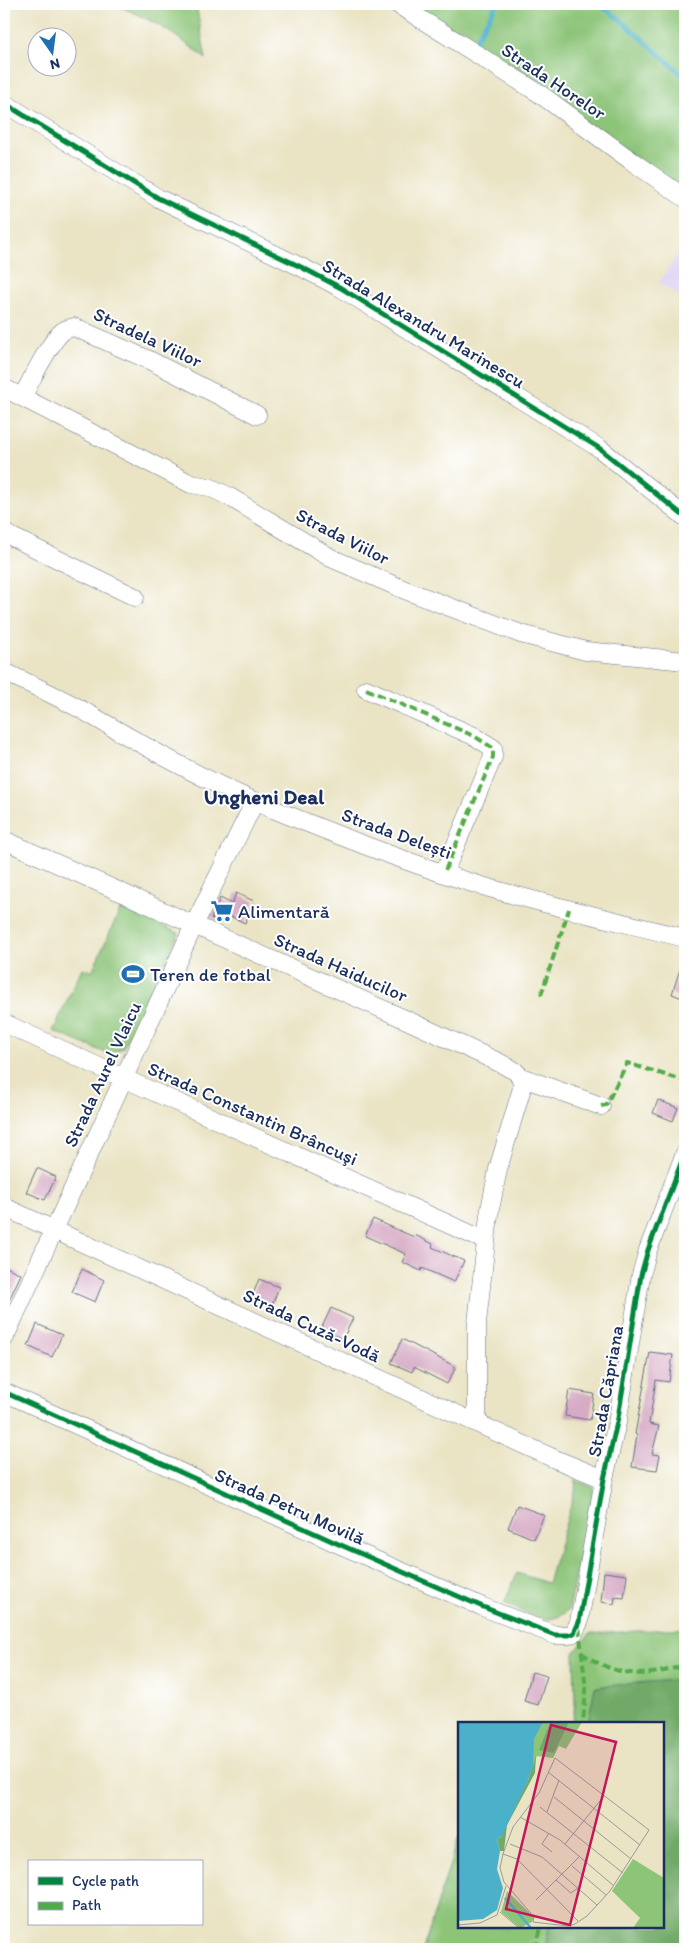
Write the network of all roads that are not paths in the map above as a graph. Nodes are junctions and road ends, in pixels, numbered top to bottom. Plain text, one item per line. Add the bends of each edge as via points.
1 (397, 4) edge
2 (4, 103) edge
3 (685, 198) edge
4 (4, 388) edge
5 (22, 397) junction
6 (257, 415) dead end
7 (685, 517) edge
8 (4, 533) edge
9 (135, 597) dead end
10 (685, 661) edge
11 (4, 672) edge
12 (366, 689) dead end
13 (255, 801) junction
14 (4, 840) edge
15 (444, 873) junction
16 (194, 925) junction
17 (685, 938) edge
18 (4, 1023) edge
19 (521, 1077) junction
20 (123, 1078) junction
21 (601, 1106) dead end
22 (685, 1153) edge
23 (4, 1207) edge
24 (54, 1230) junction
25 (486, 1241) junction
26 (4, 1339) edge
27 (4, 1392) edge
28 (477, 1422) junction
29 (604, 1479) junction
30 (569, 1635) joint

1 - 3 street, Strada Horelor via 540,94
2 - 7 street, Strada Alexandru Marinescu via 158,198 341,288 599,448
4 - 5 street, Strada Viilor
5 - 6 street, Stradela Viilor via 57,338 74,327 149,360
5 - 10 street, Strada Viilor via 191,484 209,487 228,496 331,558 405,590 544,641 586,651
8 - 9 street
11 - 13 street, Strada Delești
12 - 15 street via 474,736 493,748 493,757
13 - 15 street, Strada Delești
13 - 16 street, Strada Aurel Vlaicu
14 - 16 street, Strada Haiducilor
15 - 17 street, Strada Delești via 496,890
16 - 19 street, Strada Haiducilor via 498,1062
16 - 20 street, Strada Aurel Vlaicu
18 - 20 street, Strada Constantin Brâncuşi
19 - 21 street, Strada Haiducilor
19 - 25 street via 522,1088 498,1169
20 - 24 street, Strada Aurel Vlaicu
20 - 25 street, Strada Constantin Brâncuşi
22 - 29 street, Strada Căpriana via 641,1275 618,1418
23 - 24 street, Strada Cuză-Vodă
24 - 26 street, Strada Aurel Vlaicu
24 - 28 street, Strada Cuză-Vodă
25 - 28 street via 477,1322
27 - 30 street, Strada Petru Movilă via 334,1542 555,1635
28 - 29 street, Strada Cuză-Vodă
29 - 30 street, Strada Căpriana via 579,1622 574,1633

